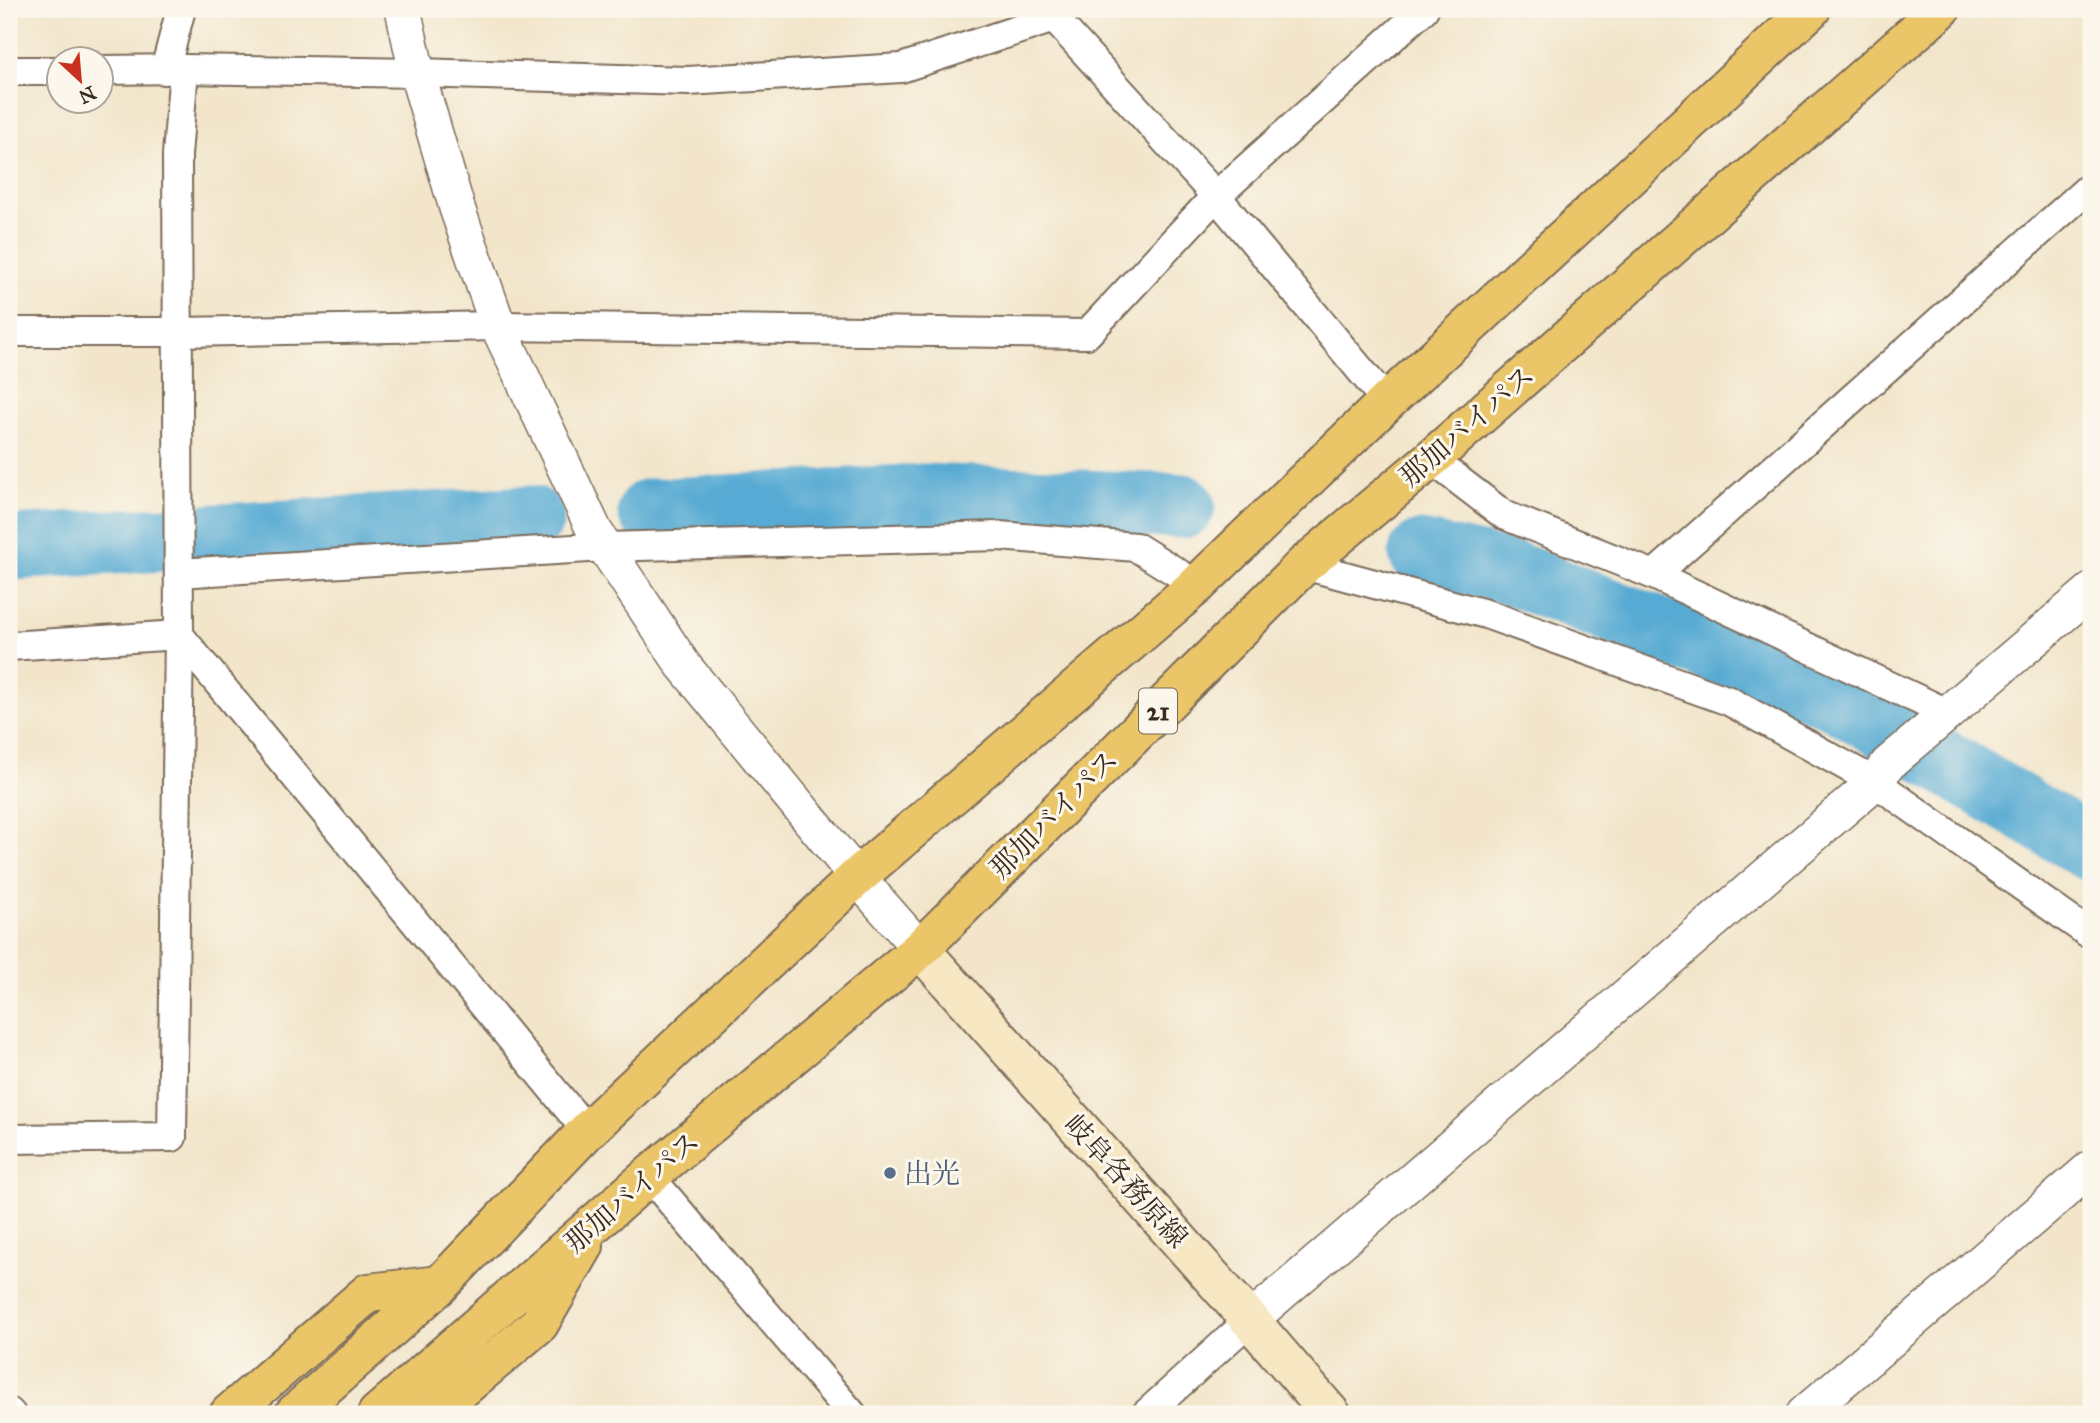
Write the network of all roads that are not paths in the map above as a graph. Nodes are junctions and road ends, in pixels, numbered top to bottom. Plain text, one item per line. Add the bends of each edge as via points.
1 (181, 9) edge
2 (403, 9) edge
3 (1424, 9) edge
4 (1811, 9) edge
5 (1941, 9) edge
6 (1052, 14) edge
7 (174, 69) junction
8 (116, 70) edge
9 (9, 71) edge
10 (46, 71) edge
11 (417, 72) junction
12 (2091, 186) edge
13 (1216, 196) junction
14 (498, 326) junction
15 (178, 331) junction
16 (9, 332) edge
17 (1387, 402) junction
18 (1431, 459) junction
19 (605, 547) junction
20 (179, 562) junction
21 (1304, 565) junction
22 (1654, 575) junction
23 (1197, 585) junction
24 (2091, 591) edge
25 (179, 635) junction
26 (9, 646) edge
27 (1938, 722) junction
28 (1881, 773) junction
29 (857, 877) junction
30 (2091, 935) edge
31 (920, 948) junction
32 (587, 1131) junction
33 (9, 1139) edge
34 (2091, 1168) edge
35 (649, 1176) junction
36 (599, 1219) junction
37 (440, 1284) junction
38 (1250, 1320) junction
39 (229, 1414) edge
40 (294, 1414) edge
41 (377, 1414) edge
42 (432, 1414) edge
43 (852, 1414) edge
44 (1146, 1414) edge
45 (1331, 1414) edge
46 (1804, 1414) edge

1 - 7 street
2 - 11 street
3 - 13 street
4 - 17 highway, 21
5 - 18 highway, 那加バイパス / 21
6 - 11 street via 901,68 688,81
6 - 13 street
7 - 8 street
7 - 11 street
7 - 15 street
9 - 10 street
11 - 14 street
12 - 22 street
13 - 14 street via 1087,334
13 - 17 street
14 - 15 street
14 - 19 street
15 - 16 street
15 - 20 street
17 - 23 highway, 21
18 - 21 highway, 那加バイパス / 21
18 - 22 street via 1504,515
19 - 20 street
19 - 23 street via 999,536 1136,547
19 - 29 street via 683,665
20 - 25 street
21 - 28 street via 1486,614 1728,701
21 - 31 highway, 那加バイパス / 21
22 - 27 street
23 - 29 highway, 21
24 - 27 street
25 - 26 street
25 - 32 street
25 - 33 street via 172,1138
27 - 28 street
28 - 30 street
28 - 38 street
29 - 31 street
29 - 32 highway, 21
31 - 35 highway, 那加バイパス / 21
31 - 38 main road, 岐阜各務原線
32 - 37 highway, 21
34 - 46 street
35 - 36 highway, 那加バイパス / 21
35 - 43 street
36 - 41 highway, 那加バイパス / 21
36 - 42 highway via 540,1324
37 - 39 highway via 368,1293
37 - 40 highway, 21
38 - 44 street
38 - 45 main road, 岐阜各務原線

